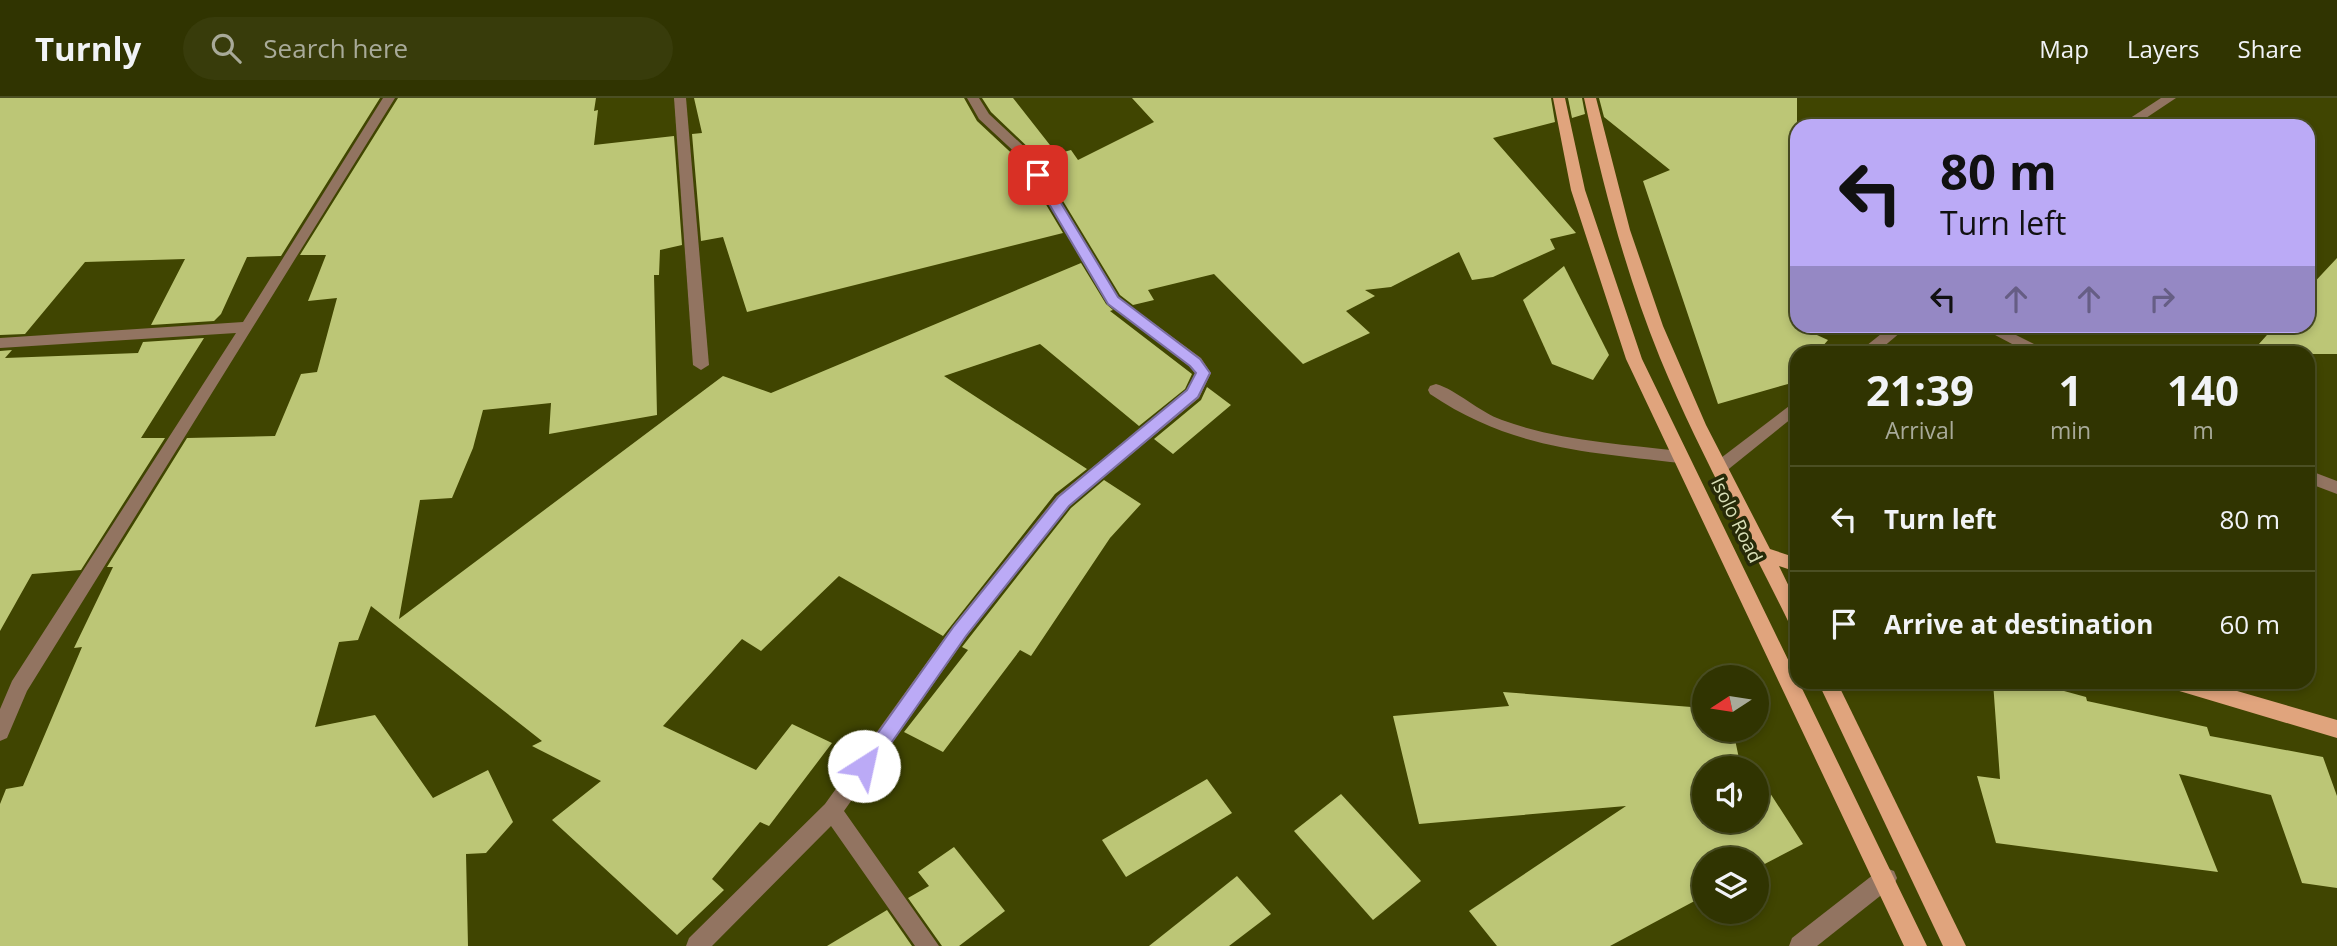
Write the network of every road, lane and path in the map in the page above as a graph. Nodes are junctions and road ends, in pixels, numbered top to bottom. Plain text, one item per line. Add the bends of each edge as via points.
1 (389, 98) edge
2 (680, 98) edge
3 (973, 98) edge
4 (1559, 98) edge
5 (1590, 98) edge
6 (2171, 98) edge
7 (2136, 119) edge
8 (248, 327) junction
9 (1891, 333) edge
10 (2001, 333) edge
11 (0, 343) edge
12 (1874, 346) edge
13 (2029, 346) edge
14 (701, 365) dead end
15 (1436, 390) dead end
16 (1790, 412) edge
17 (1681, 457) junction
18 (1719, 468) junction
19 (2315, 479) edge
20 (2337, 488) edge
21 (1766, 555) junction
22 (1790, 563) edge
23 (1790, 606) edge
24 (1790, 681) edge
25 (9, 688) edge
26 (1794, 689) edge
27 (1830, 689) edge
28 (2200, 689) edge
29 (2337, 729) edge
30 (0, 732) edge
31 (832, 811) junction
32 (1886, 878) junction
33 (697, 946) edge
34 (928, 946) edge
35 (1800, 946) edge
36 (1916, 946) edge
37 (1955, 946) edge

1 - 8 street
2 - 14 street
3 - 31 street via 984,116 1027,157 1113,300 1195,362 1203,373 1193,394 1063,501 960,631
4 - 17 main road, Isolo Road via 1578,190 1634,359
5 - 18 main road, Isolo Road via 1607,181 1642,292
6 - 7 street
8 - 11 street
8 - 25 street
9 - 12 street
10 - 13 street
15 - 17 street via 1463,411 1519,435
16 - 18 street
17 - 24 main road, Isolo Road
18 - 21 main road, Isolo Road
19 - 20 street
21 - 22 main road
21 - 23 main road, Isolo Road
25 - 30 street
26 - 32 main road, Isolo Road
27 - 37 main road
28 - 29 main road
31 - 33 street
31 - 34 street
32 - 35 street
32 - 36 main road, Isolo Road

